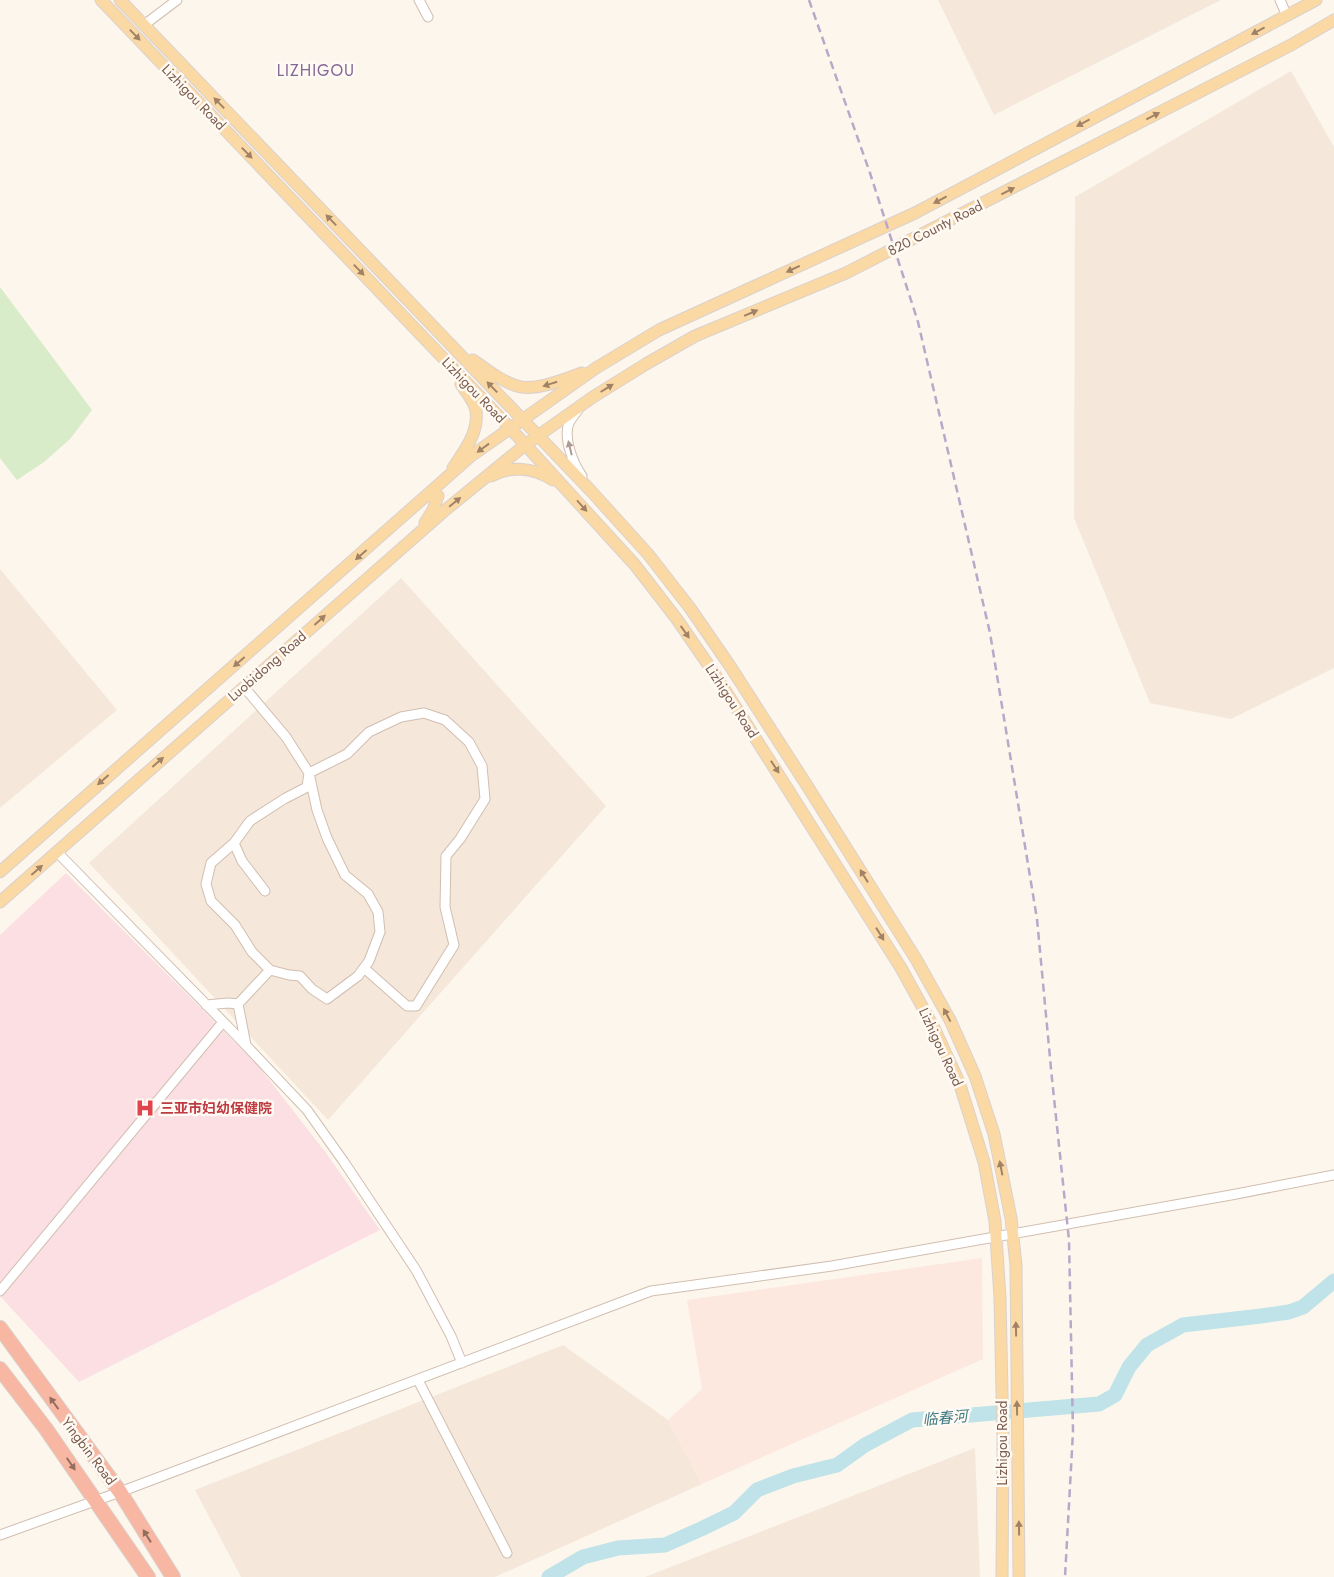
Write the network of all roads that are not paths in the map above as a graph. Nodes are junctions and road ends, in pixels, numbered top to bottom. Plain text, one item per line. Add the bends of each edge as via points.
1 (101, 0) edge
2 (120, 0) edge
3 (176, 0) edge
4 (419, 0) edge
5 (1280, 0) edge
6 (1316, 0) edge
7 (1287, 16) junction
8 (428, 17) dead end
9 (1334, 20) edge
10 (144, 25) junction
11 (457, 351) junction
12 (446, 362) junction
13 (596, 368) junction
14 (582, 404) junction
15 (523, 419) junction
16 (510, 428) junction
17 (538, 435) junction
18 (525, 445) junction
19 (446, 479) junction
20 (472, 488) junction
21 (565, 488) junction
22 (591, 491) junction
23 (428, 496) junction
24 (415, 536) junction
25 (244, 687) junction
26 (310, 773) junction
27 (234, 843) junction
28 (57, 852) junction
29 (0, 872) edge
30 (265, 891) dead end
31 (0, 902) edge
32 (364, 968) junction
33 (270, 970) junction
34 (238, 1004) junction
35 (206, 1005) junction
36 (223, 1022) junction
37 (246, 1045) junction
38 (1334, 1174) edge
39 (1013, 1234) junction
40 (997, 1238) junction
41 (0, 1291) edge
42 (0, 1328) edge
43 (462, 1363) junction
44 (0, 1369) edge
45 (418, 1380) junction
46 (120, 1492) junction
47 (97, 1501) junction
48 (0, 1536) edge
49 (507, 1553) dead end
50 (148, 1577) edge
51 (173, 1577) edge
52 (1002, 1577) edge
53 (1019, 1577) edge

1 -> 12 main road, Lizhigou Road
2 - 10 main road, Lizhigou Road
3 - 10 street
4 - 8 street
5 - 7 street
6 - 7 main road, 820 County Road
7 -> 13 main road, 820 County Road via 915,213 659,330
14 -> 9 main road, 820 County Road via 695,336 846,273 1274,54
11 -> 10 main road, Lizhigou Road
13 -> 11 main road via 541,386 519,387 498,378
15 -> 11 main road, Lizhigou Road
12 - 16 main road, Lizhigou Road
12 - 19 main road via 476,410 476,428
13 - 15 main road, 820 County Road
14 - 17 main road, 820 County Road
22 -> 14 street via 576,466 568,443 569,424
15 - 16 main road, Luobidong Road
15 - 17 main road, Lizhigou Road
16 - 18 main road, Lizhigou Road
16 -> 19 main road, Luobidong Road
17 - 18 main road, Luobidong Road
17 - 22 main road, Lizhigou Road
18 - 20 main road, Luobidong Road
18 - 21 main road, Lizhigou Road
19 - 23 main road, Luobidong Road
20 - 21 main road via 494,474 515,468 542,474
24 -> 20 main road, Luobidong Road
21 -> 40 main road, Lizhigou Road via 635,565 676,618 777,770 901,968 959,1082 984,1162
39 -> 22 main road, Lizhigou Road via 994,1134 975,1076 950,1020 916,959 790,758 690,608 648,554
23 - 24 main road via 434,493 438,500
23 -> 29 main road, Luobidong Road
25 -> 24 main road, Luobidong Road
25 - 26 street via 286,737
28 -> 25 main road, Luobidong Road
26 - 27 street via 307,787 250,821
26 - 32 street via 317,810 345,875 368,894 378,912 380,932
26 - 32 street via 347,754 370,732 401,716 424,712 445,720 469,742 482,766 485,800 446,856 445,907 454,945 416,1006 407,1006
27 - 30 street via 242,861
27 - 33 street via 211,863 206,884 211,902
31 -> 28 main road, Luobidong Road
28 - 35 street
32 - 33 street via 327,999 300,976
33 - 34 street
34 - 35 street
34 - 37 street
35 - 36 street
36 - 37 street
36 - 41 street
37 - 43 street via 307,1110 355,1178 416,1270
38 - 39 street
39 - 40 street
53 -> 39 main road, Lizhigou Road
40 - 43 street via 832,1266 651,1291
40 - 52 main road, Lizhigou Road via 1003,1440
46 -> 42 highway, Yingbin Road
43 - 45 street
44 -> 47 highway, Yingbin Road
45 - 46 street
45 - 49 street
46 - 47 street
51 -> 46 highway, Yingbin Road
47 - 48 street
47 - 50 highway, Yingbin Road

